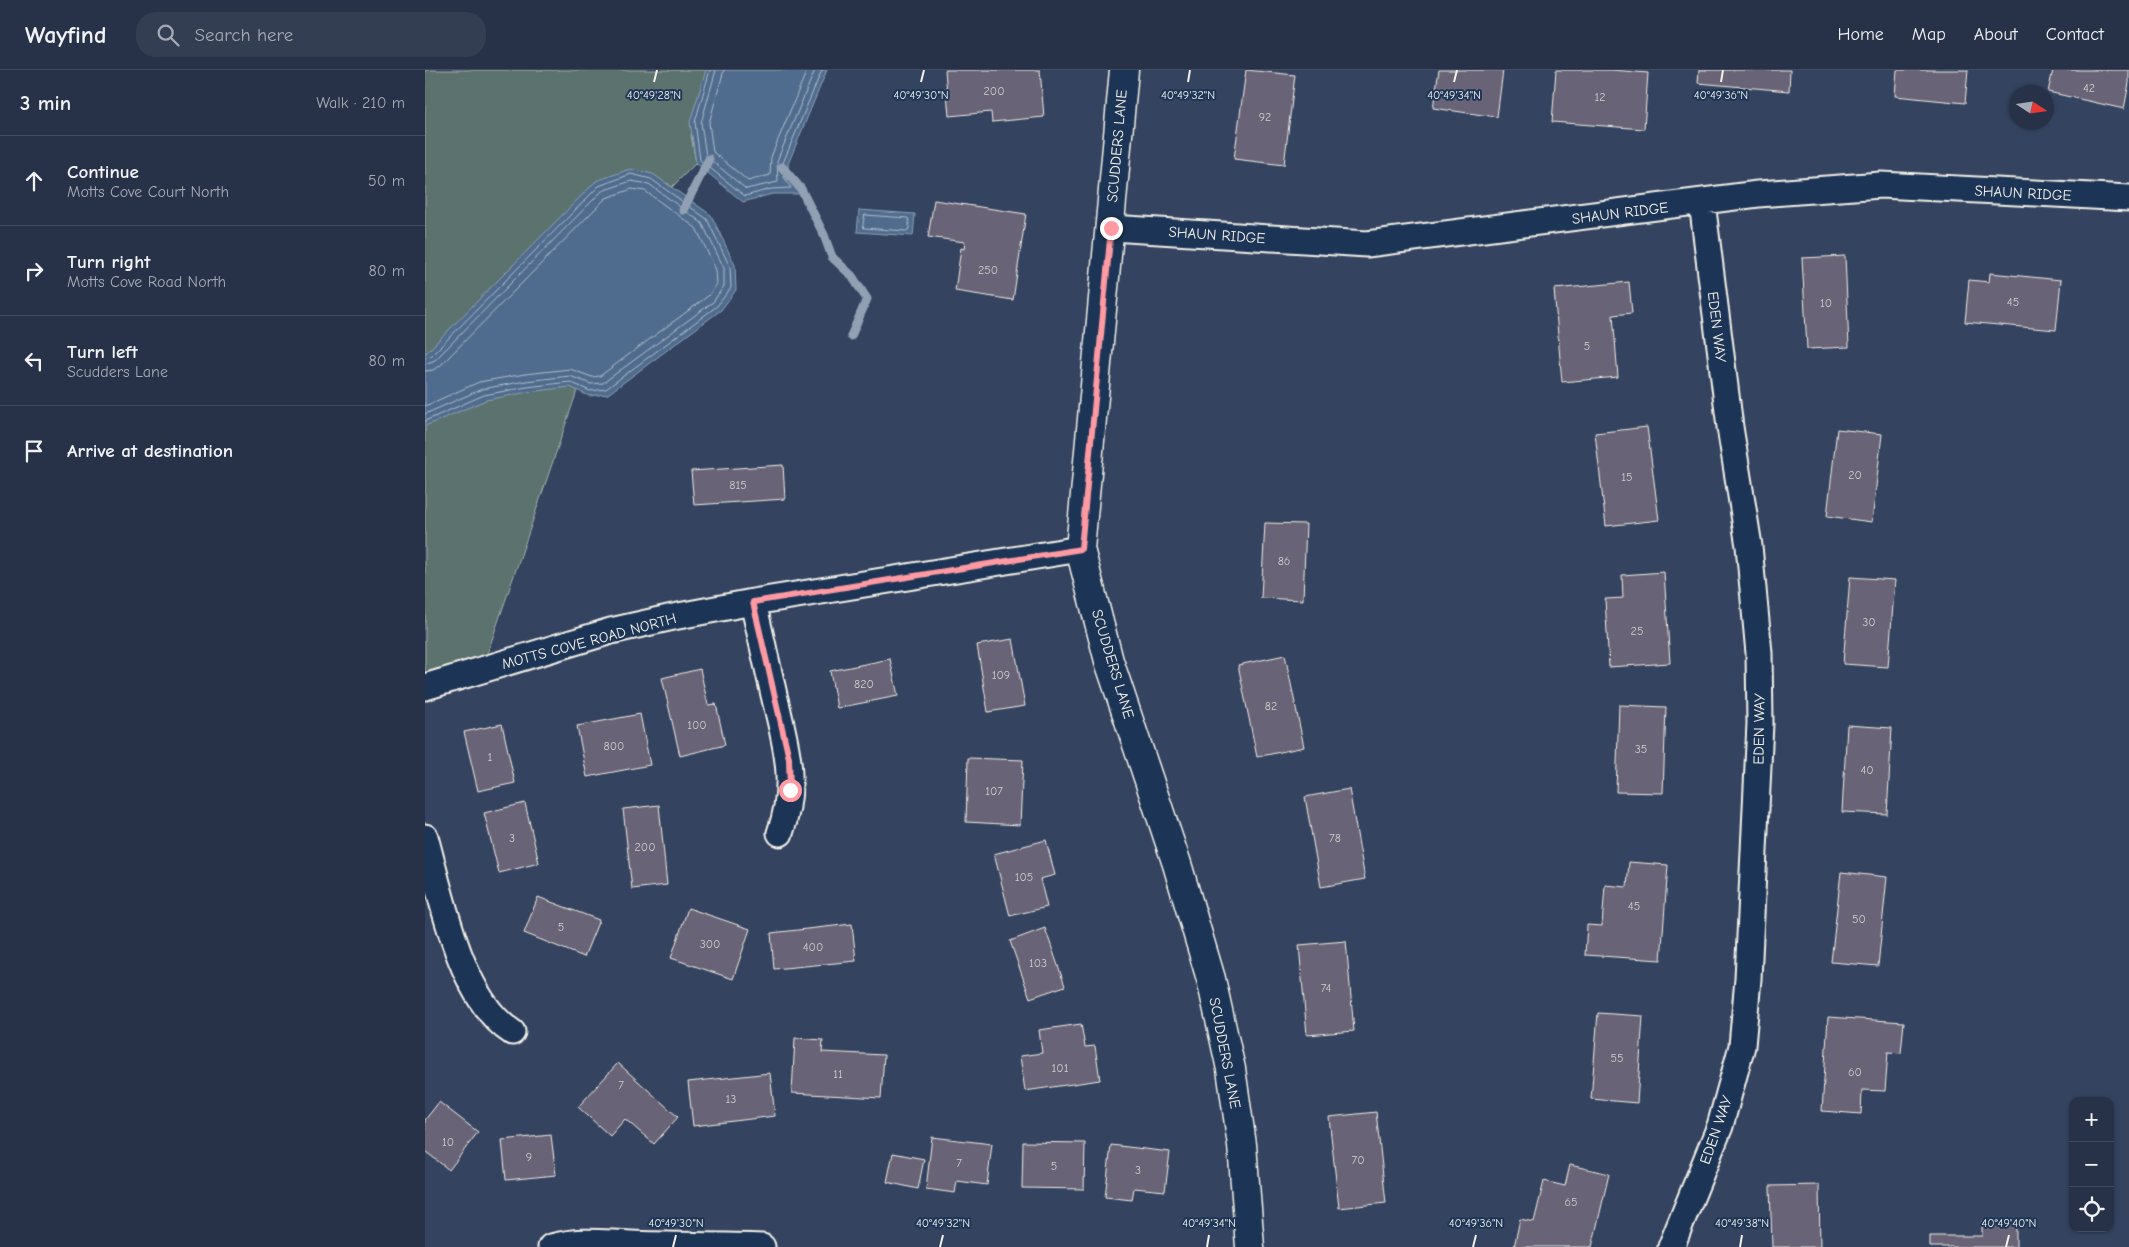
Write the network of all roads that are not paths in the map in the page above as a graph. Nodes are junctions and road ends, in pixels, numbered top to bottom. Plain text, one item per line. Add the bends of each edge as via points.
1 (1124, 70) edge
2 (2129, 198) edge
3 (1702, 202) junction
4 (1111, 228) junction
5 (1081, 549) junction
6 (753, 602) junction
7 (425, 688) edge
8 (780, 833) dead end
9 (425, 837) edge
10 (512, 1032) dead end
11 (630, 1246) edge
12 (551, 1247) edge
13 (762, 1247) edge
14 (1251, 1247) edge
15 (1671, 1247) edge

1 - 4 street, SCUDDERS LANE
2 - 3 street, SHAUN RIDGE via 1881,185 1757,194
3 - 4 street, SHAUN RIDGE via 1367,244
3 - 15 street, EDEN WAY via 1730,427 1749,546 1759,653 1760,723 1748,979 1741,1046 1720,1126
4 - 5 street, SCUDDERS LANE
5 - 6 street, MOTTS COVE ROAD NORTH
5 - 14 street, SCUDDERS LANE via 1109,661 1177,864 1211,979 1231,1069
6 - 7 street, MOTTS COVE ROAD NORTH via 611,631
6 - 8 street via 789,758 790,790
9 - 10 street via 460,957 480,997 499,1024
11 - 12 street via 584,1241
11 - 13 street via 703,1244

